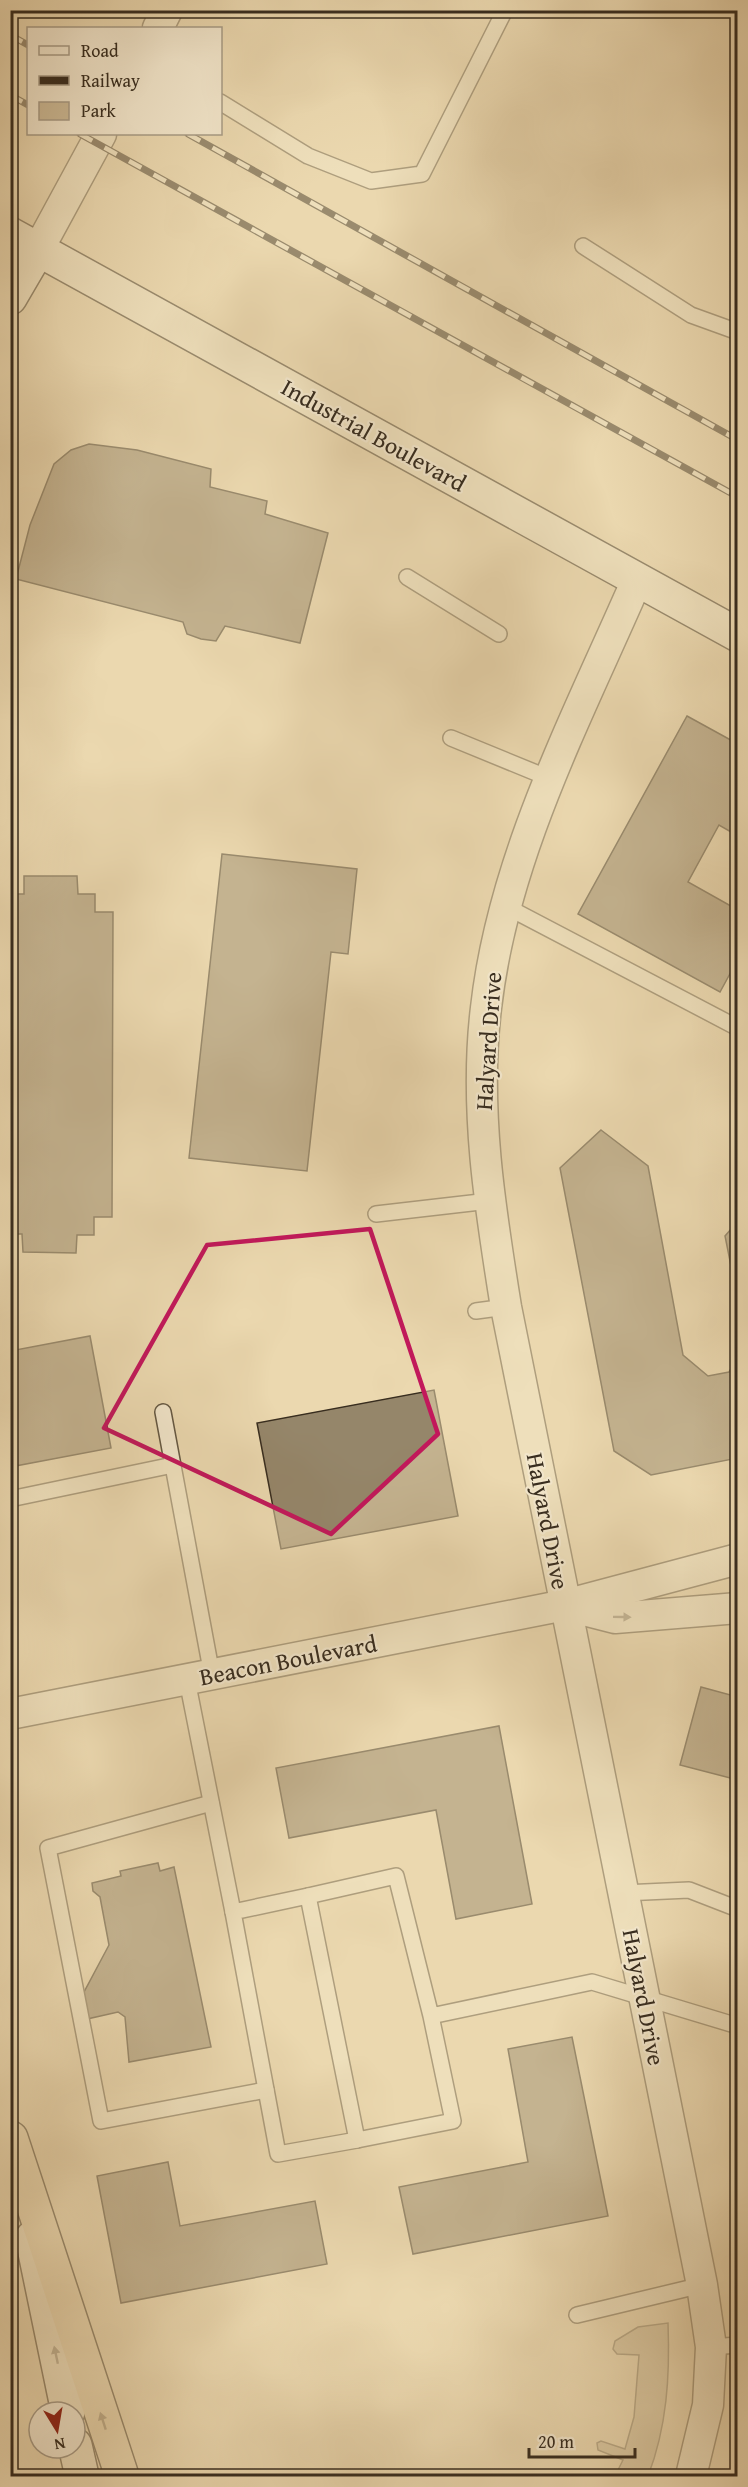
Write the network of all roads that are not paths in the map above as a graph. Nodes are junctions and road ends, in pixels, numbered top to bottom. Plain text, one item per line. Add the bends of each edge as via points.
1 (167, 10) edge
2 (505, 10) edge
3 (158, 27) edge
4 (222, 103) edge
5 (100, 135) edge
6 (24, 242) edge
7 (583, 246) dead end
8 (10, 298) edge
9 (738, 332) edge
10 (407, 577) dead end
11 (637, 580) junction
12 (499, 634) dead end
13 (738, 635) edge
14 (451, 738) dead end
15 (551, 779) junction
16 (507, 907) junction
17 (738, 1028) edge
18 (489, 1201) junction
19 (376, 1214) dead end
20 (506, 1306) junction
21 (476, 1311) dead end
22 (163, 1412) dead end
23 (173, 1465) junction
24 (10, 1498) edge
25 (738, 1558) edge
26 (565, 1605) junction
27 (738, 1608) edge
28 (200, 1677) junction
29 (10, 1714) edge
30 (211, 1803) junction
31 (623, 1893) junction
32 (308, 1896) junction
33 (738, 1909) edge
34 (233, 1912) junction
35 (645, 2000) junction
36 (431, 2016) junction
37 (738, 2026) edge
38 (266, 2090) junction
39 (11, 2137) edge
40 (357, 2140) junction
41 (702, 2285) junction
42 (577, 2315) dead end
43 (724, 2346) edge
44 (66, 2400) edge
45 (78, 2460) edge
46 (81, 2476) edge
47 (122, 2476) edge
48 (691, 2476) edge

1 - 3 street
2 - 4 lane via 422,174 371,182 308,156
5 - 6 street
6 - 8 main road
6 - 11 main road, Industrial Boulevard
7 - 9 lane via 691,315
10 - 12 lane
11 - 13 main road, Industrial Boulevard
11 - 15 street, Halyard Drive
14 - 15 lane
15 - 16 street, Halyard Drive
16 - 17 lane
16 - 18 street, Halyard Drive via 485,1010 482,1105
18 - 19 lane
18 - 20 street, Halyard Drive
20 - 21 lane
20 - 26 street, Halyard Drive
22 - 23 lane
23 - 24 lane
23 - 28 lane
25 - 26 street, Beacon Boulevard
26 -> 27 street, Beacon Boulevard via 615,1618
26 - 28 street, Beacon Boulevard
26 - 31 street, Halyard Drive
28 - 29 street, Beacon Boulevard
28 - 30 lane
30 - 34 lane
30 - 38 lane via 48,1848 102,2121
31 - 33 lane via 688,1890
31 - 35 street, Halyard Drive
32 - 34 lane
32 - 36 lane via 396,1876
32 - 40 lane
34 - 38 lane
35 - 36 lane via 592,1982
35 - 37 lane
35 - 41 street, Halyard Drive
36 - 40 lane via 453,2121
38 - 40 lane via 278,2154
44 -> 39 main road
47 -> 39 highway
41 - 42 lane
41 - 43 street, Halyard Drive
43 - 48 street, Halyard Drive
45 - 46 main road

